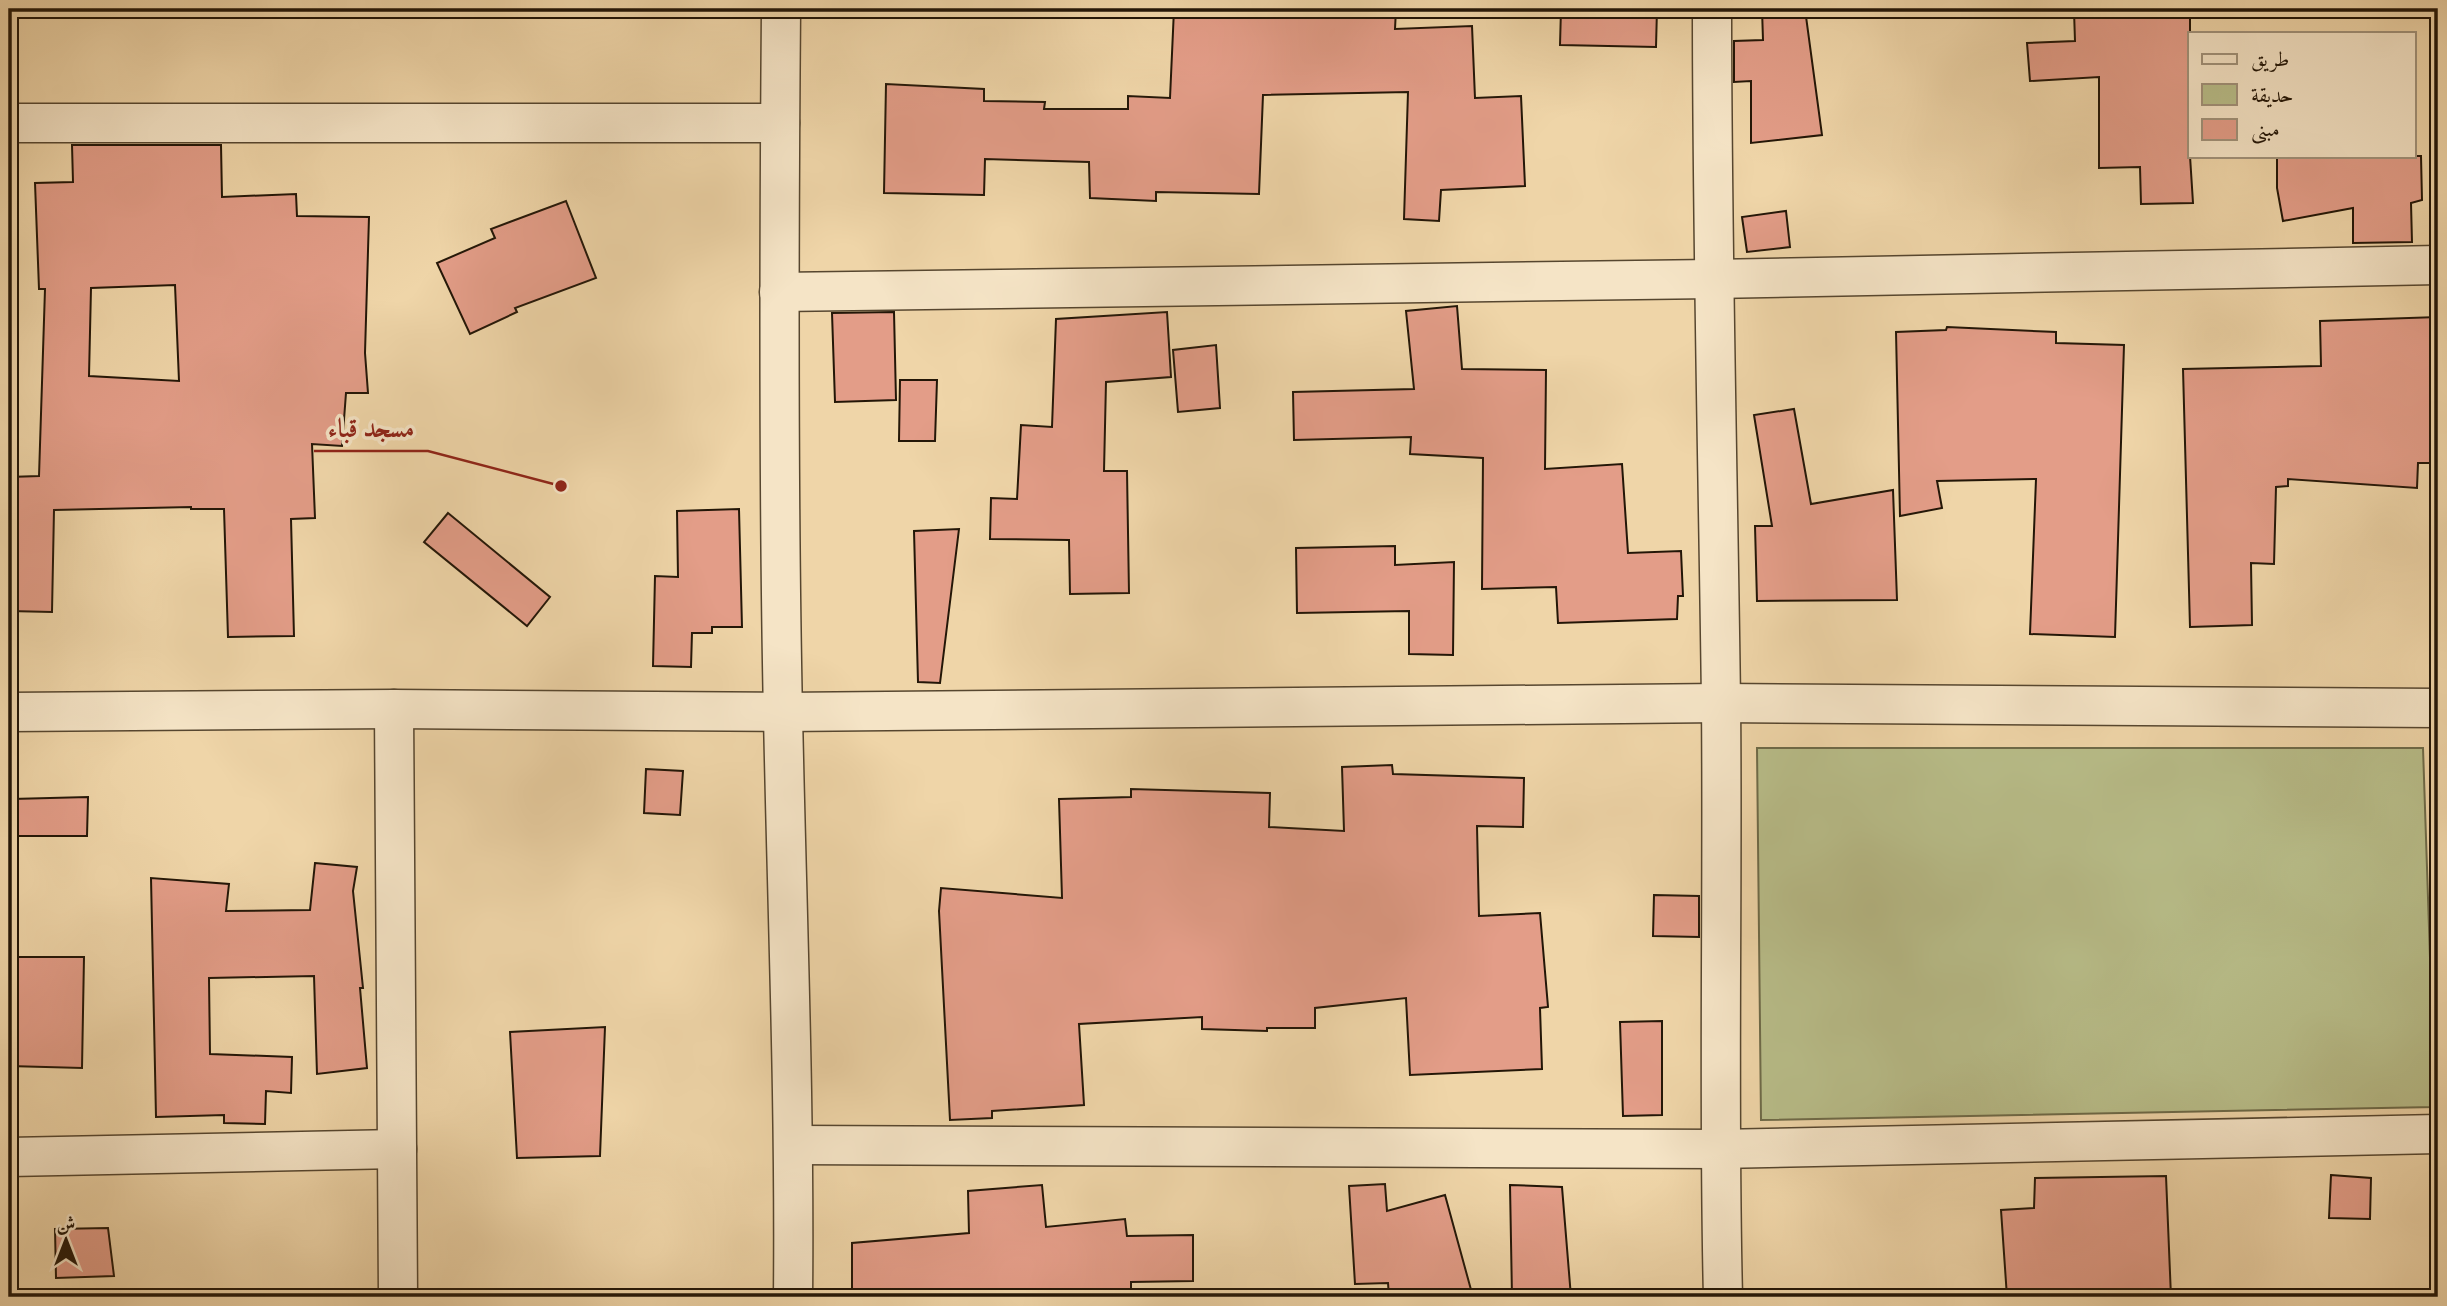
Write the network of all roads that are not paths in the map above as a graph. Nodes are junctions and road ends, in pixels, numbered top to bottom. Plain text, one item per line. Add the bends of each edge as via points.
1 (781, 9) edge
2 (1712, 9) edge
3 (780, 122) junction
4 (9, 123) edge
5 (2438, 265) edge
6 (1712, 279) junction
7 (779, 292) junction
8 (1721, 703) junction
9 (2438, 708) edge
10 (394, 709) junction
11 (9, 712) edge
12 (783, 712) junction
13 (2438, 1134) edge
14 (795, 1145) junction
15 (397, 1149) junction
16 (1719, 1149) junction
17 (9, 1157) edge
18 (398, 1297) edge
19 (793, 1297) edge
20 (1723, 1297) edge

1 - 3 street
2 - 6 street
3 - 4 street
3 - 7 street
5 - 6 street
6 - 7 street
6 - 8 street
7 - 12 street
8 - 9 street
8 - 12 street
8 - 16 street
10 - 11 street
10 - 12 street
10 - 15 street
12 - 14 street
13 - 16 street
14 - 16 street
14 - 19 street
15 - 17 street
15 - 18 street
16 - 20 street

